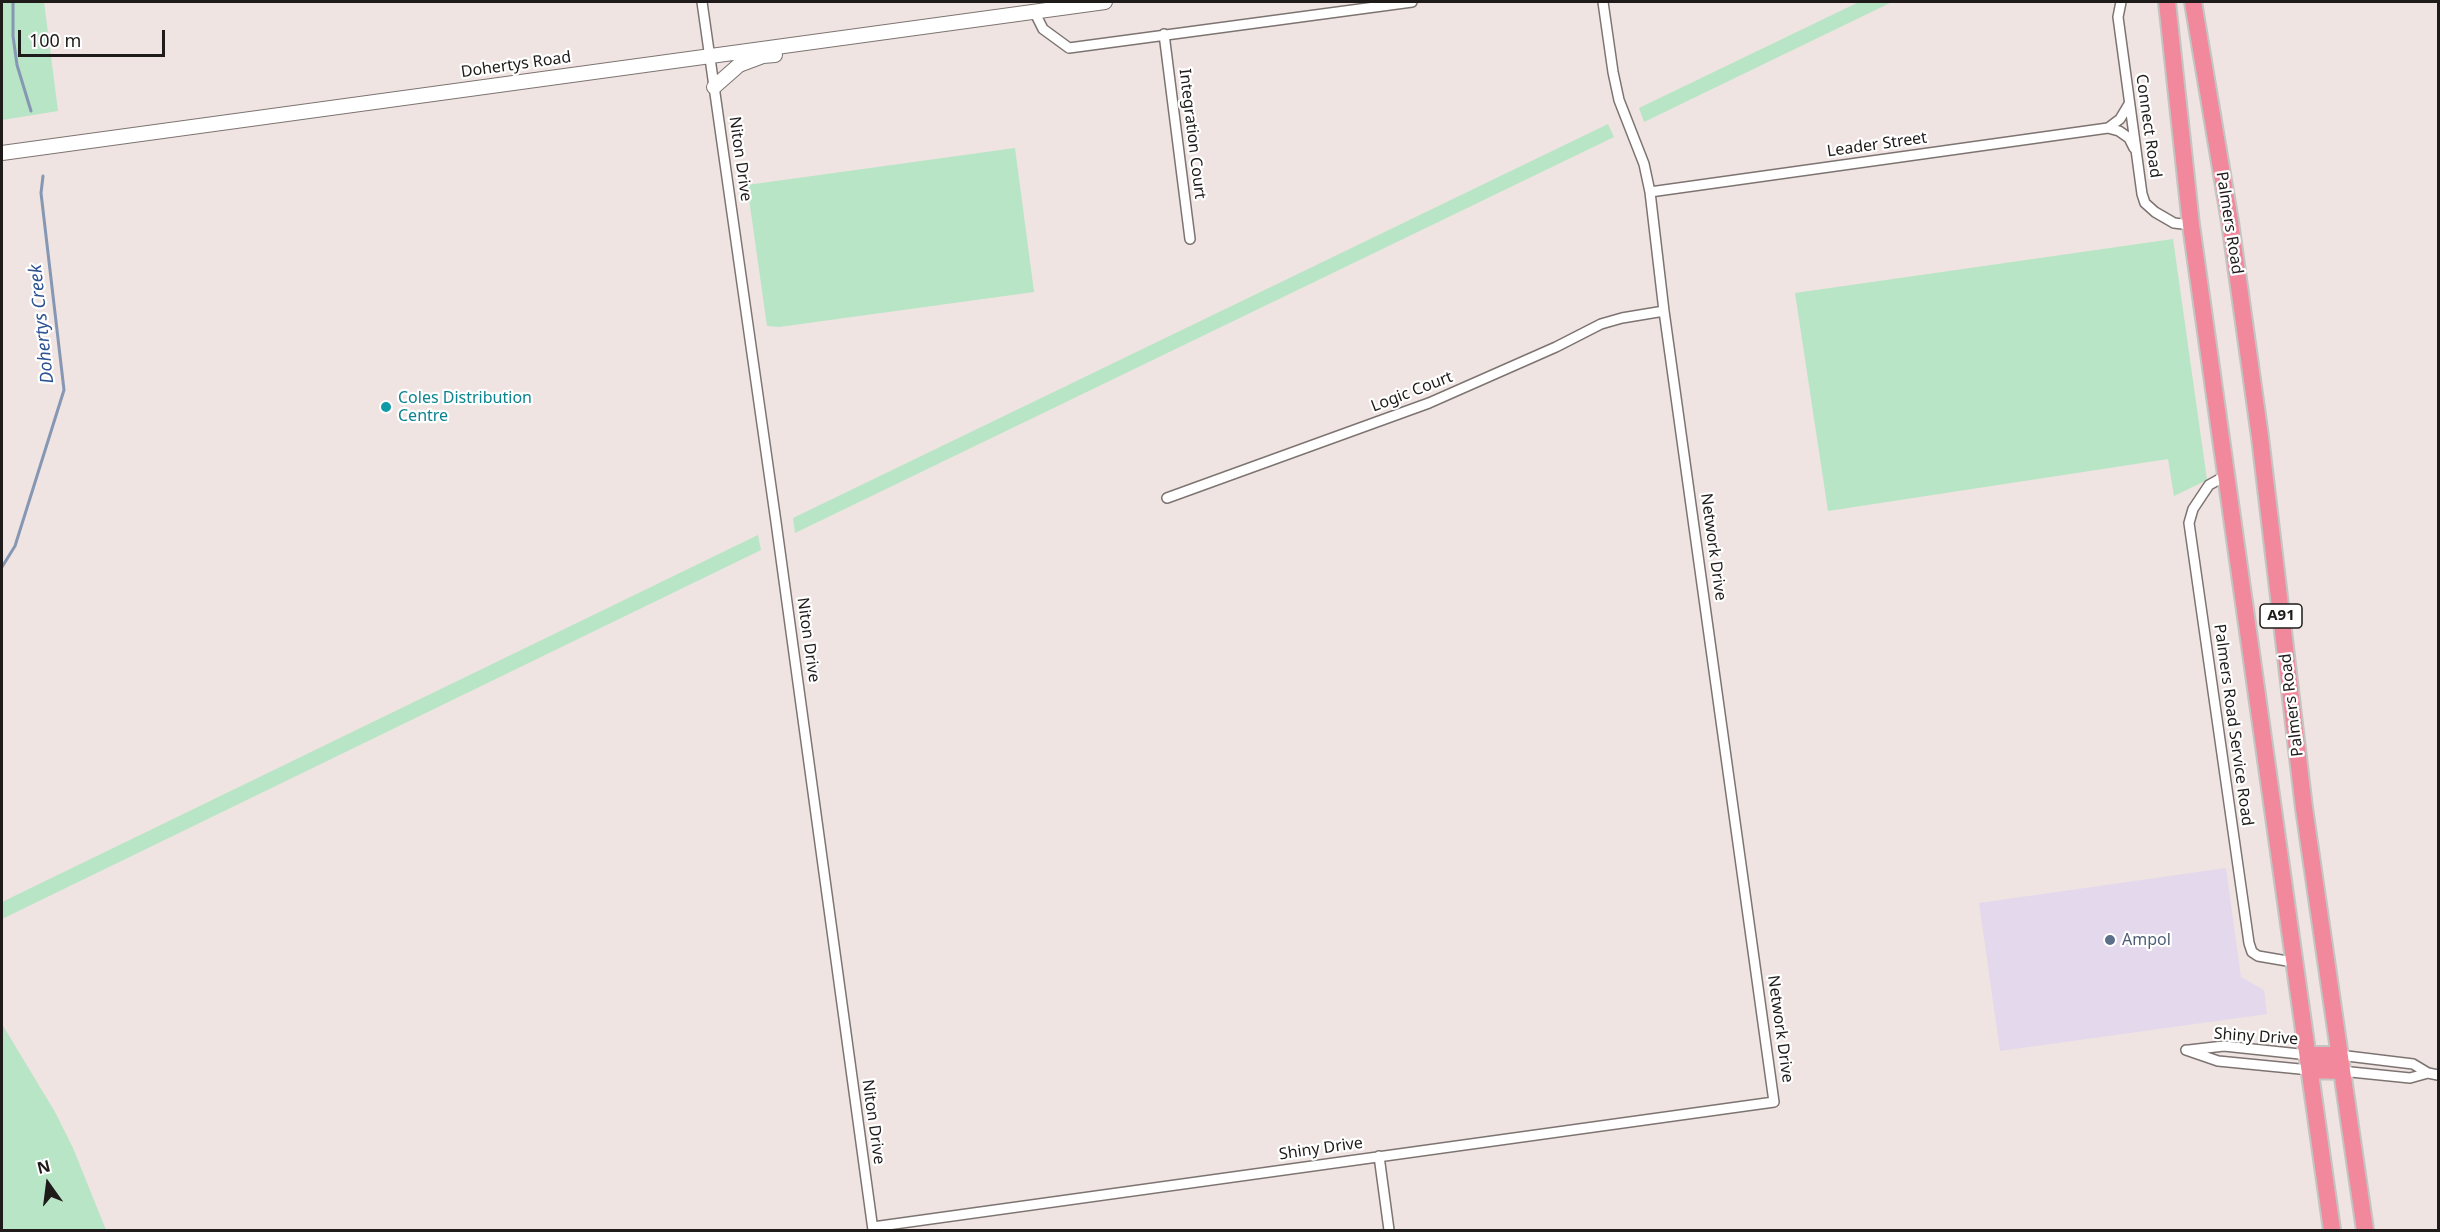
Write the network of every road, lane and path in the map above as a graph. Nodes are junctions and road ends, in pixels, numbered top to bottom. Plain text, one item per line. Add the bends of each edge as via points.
1 (702, 2) edge
2 (1105, 2) edge
3 (1412, 2) edge
4 (1603, 2) edge
5 (2121, 2) edge
6 (2167, 2) edge
7 (2193, 2) edge
8 (1034, 11) junction
9 (909, 28) junction
10 (1164, 34) junction
11 (710, 55) junction
12 (714, 87) junction
13 (2129, 104) junction
14 (2108, 128) junction
15 (2134, 148) junction
16 (2, 153) edge
17 (1650, 192) junction
18 (2192, 225) junction
19 (1190, 239) dead end
20 (1664, 311) junction
21 (2227, 475) junction
22 (1167, 498) dead end
23 (2293, 962) junction
24 (2309, 1063) junction
25 (2340, 1063) junction
26 (2428, 1073) junction
27 (2439, 1075) edge
28 (1774, 1102) joint
29 (1379, 1156) junction
30 (873, 1229) edge
31 (1389, 1230) edge
32 (2332, 1230) edge
33 (2365, 1230) edge

1 - 11 street, Niton Drive
2 - 8 main road, Dohertys Road
3 - 10 street
4 - 17 street, Network Drive via 1619,100 1644,164
5 - 13 street, Connect Road via 2118,17
6 - 18 highway, Palmers Road / A91
7 - 25 highway, Palmers Road / A91 via 2259,426 2304,808
8 - 9 main road, Dohertys Road
8 - 10 street via 1043,29 1069,48
9 - 11 main road, Dohertys Road
9 - 12 main road via 873,42 763,56 739,65
10 - 19 street, Integration Court
11 - 12 street, Niton Drive
11 - 16 main road, Dohertys Road
12 - 30 street, Niton Drive
13 - 14 street via 2121,119
13 - 15 street, Connect Road
14 - 15 street via 2119,130
14 - 17 street, Leader Street
15 - 18 street, Connect Road via 2145,203 2174,223
17 - 20 street, Network Drive
18 - 21 highway, Palmers Road / A91
20 - 22 street, Logic Court via 1601,324 1429,403
20 - 28 street, Network Drive
21 - 23 highway, Palmers Road / A91
21 - 23 street, Palmers Road Service Road via 2209,485 2189,523 2249,943 2258,956
23 - 24 highway, Palmers Road / A91
24 - 24 street, Shiny Drive via 2218,1061 2186,1050 2224,1046
24 - 25 highway
24 - 32 highway, Palmers Road / A91
25 - 26 street via 2410,1078
25 - 26 street via 2413,1064
25 - 33 highway, Palmers Road / A91
26 - 27 street
28 - 29 street, Shiny Drive
29 - 30 street, Shiny Drive
29 - 31 street

